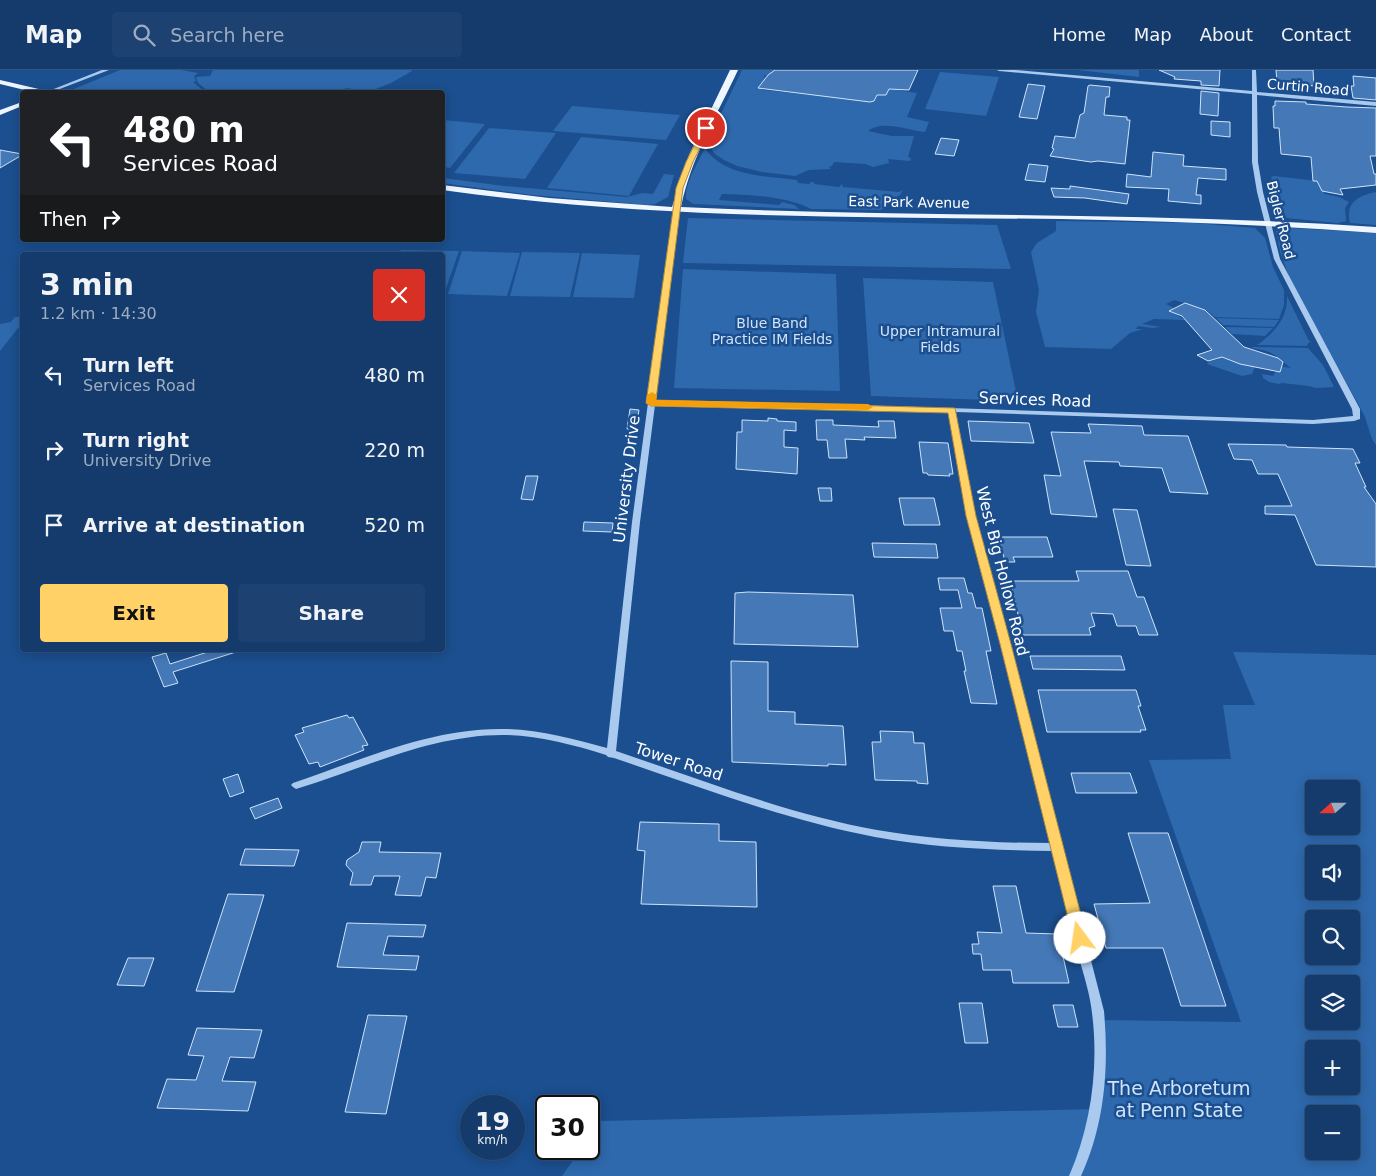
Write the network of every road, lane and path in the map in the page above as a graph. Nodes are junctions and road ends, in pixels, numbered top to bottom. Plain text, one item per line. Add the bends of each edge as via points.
1 (107, 70) edge
2 (734, 70) edge
3 (999, 70) edge
4 (1254, 70) edge
5 (0, 82) edge
6 (32, 90) edge
7 (54, 90) edge
8 (1254, 93) junction
9 (1376, 104) edge
10 (20, 105) edge
11 (0, 113) edge
12 (445, 187) edge
13 (676, 210) junction
14 (1268, 223) junction
15 (1376, 230) edge
16 (651, 403) junction
17 (952, 410) junction
18 (1357, 417) joint
19 (612, 755) junction
20 (296, 785) dead end
21 (1057, 847) junction
22 (1075, 1176) edge

1 - 7 street
2 - 13 main road, University Drive via 690,162
3 - 8 street, Curtin Road
4 - 8 street, Bigler Road
5 - 6 main road
8 - 9 street, Curtin Road
8 - 14 street, Bigler Road via 1255,162
10 - 11 main road
12 - 13 main road, East Park Avenue via 554,201
13 - 14 main road, East Park Avenue
13 - 16 street, University Drive
14 - 15 main road, East Park Avenue
14 - 18 street, Bigler Road via 1281,269 1356,409
16 - 17 street, Services Road
16 - 19 street, University Drive
17 - 18 street, Services Road via 1313,422
17 - 21 street, West Big Hollow Road via 971,516
19 - 20 street, Tower Road via 538,734 482,733 415,745
19 - 21 street, Tower Road via 806,817 851,828 971,845
21 - 22 street, West Big Hollow Road via 1099,1020 1095,1109

